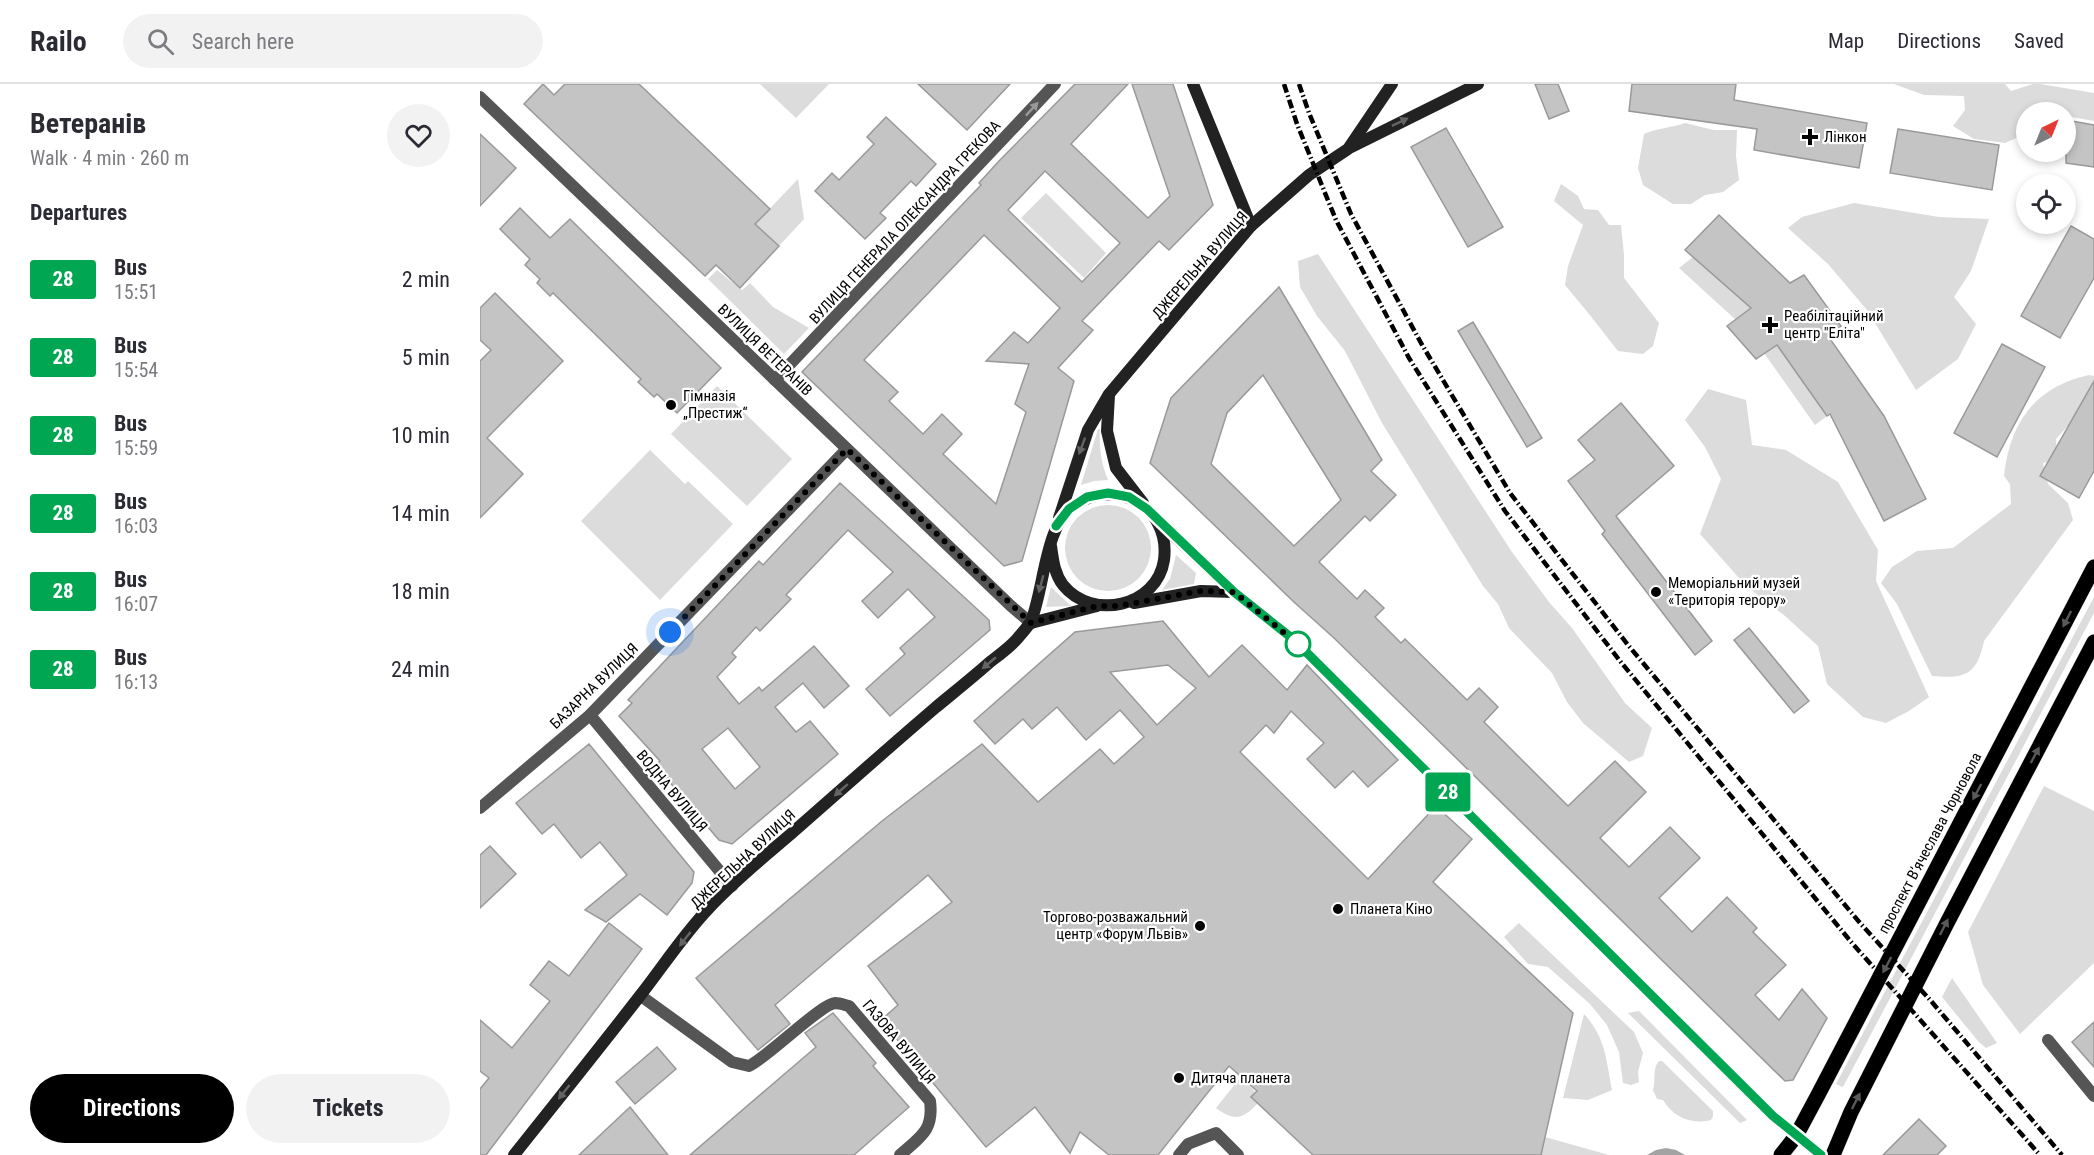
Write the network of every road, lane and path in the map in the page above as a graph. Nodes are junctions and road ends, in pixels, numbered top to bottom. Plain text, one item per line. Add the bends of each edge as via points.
1 (1055, 84) edge
2 (1193, 84) edge
3 (1392, 84) edge
4 (1478, 84) edge
5 (480, 97) edge
6 (1348, 148) junction
7 (1251, 226) junction
8 (775, 380) junction
9 (1109, 394) junction
10 (847, 449) junction
11 (1151, 514) junction
12 (1056, 526) junction
13 (1051, 546) junction
14 (2094, 567) edge
15 (1234, 592) junction
16 (1097, 606) junction
17 (1118, 606) junction
18 (1031, 623) junction
19 (2094, 642) edge
20 (590, 715) junction
21 (480, 808) edge
22 (732, 886) junction
23 (641, 996) junction
24 (2048, 1040) dead end
25 (2094, 1096) edge
26 (1796, 1136) junction
27 (514, 1155) edge
28 (900, 1155) edge
29 (1179, 1155) edge
30 (1238, 1155) edge
31 (1781, 1155) edge
32 (1821, 1155) edge
33 (1833, 1155) edge

8 -> 1 street, ВУЛИЦЯ ГЕНЕРАЛА ОЛЕКСАНДРА ГРЕКОВА
2 - 7 street
3 - 6 street, ДЖЕРЕЛЬНА ВУЛИЦЯ
6 -> 4 street
5 - 8 street, ВУЛИЦЯ ВЕТЕРАНІВ
6 - 7 street, ДЖЕРЕЛЬНА ВУЛИЦЯ via 1309,175
7 - 9 street, ДЖЕРЕЛЬНА ВУЛИЦЯ
8 - 10 street, ВУЛИЦЯ ВЕТЕРАНІВ
9 - 11 street via 1107,431 1116,468
9 -> 12 street, ДЖЕРЕЛЬНА ВУЛИЦЯ via 1088,430
10 - 18 street, ВУЛИЦЯ ВЕТЕРАНІВ
10 - 20 street, БАЗАРНА ВУЛИЦЯ
11 - 12 street via 1129,497 1108,493 1087,497 1069,509
11 - 15 street
11 - 17 street via 1164,539 1164,561 1155,582 1139,598
12 - 13 street
13 - 16 street via 1054,566 1063,584 1078,598
13 -> 18 street, ДЖЕРЕЛЬНА ВУЛИЦЯ
14 -> 26 main road, проспект Вʼячеслава Чорновола
15 - 17 street via 1201,591
15 - 26 street via 1293,639
16 - 17 street
16 - 18 street
18 -> 22 street, ДЖЕРЕЛЬНА ВУЛИЦЯ via 1015,642
33 -> 19 main road via 1947,923
20 - 21 street, БАЗАРНА ВУЛИЦЯ
20 - 22 street, ВОДНА ВУЛИЦЯ
22 -> 23 street, ДЖЕРЕЛЬНА ВУЛИЦЯ via 708,909
23 -> 27 street, ДЖЕРЕЛЬНА ВУЛИЦЯ
23 - 28 street, ГАЗОВА ВУЛИЦЯ via 732,1062 749,1066 822,1009 835,1003 849,1006 930,1101 932,1115 926,1131
24 - 25 street
26 - 31 main road, проспект Вʼячеслава Чорновола
26 - 32 street
29 - 30 street via 1188,1144 1216,1134

